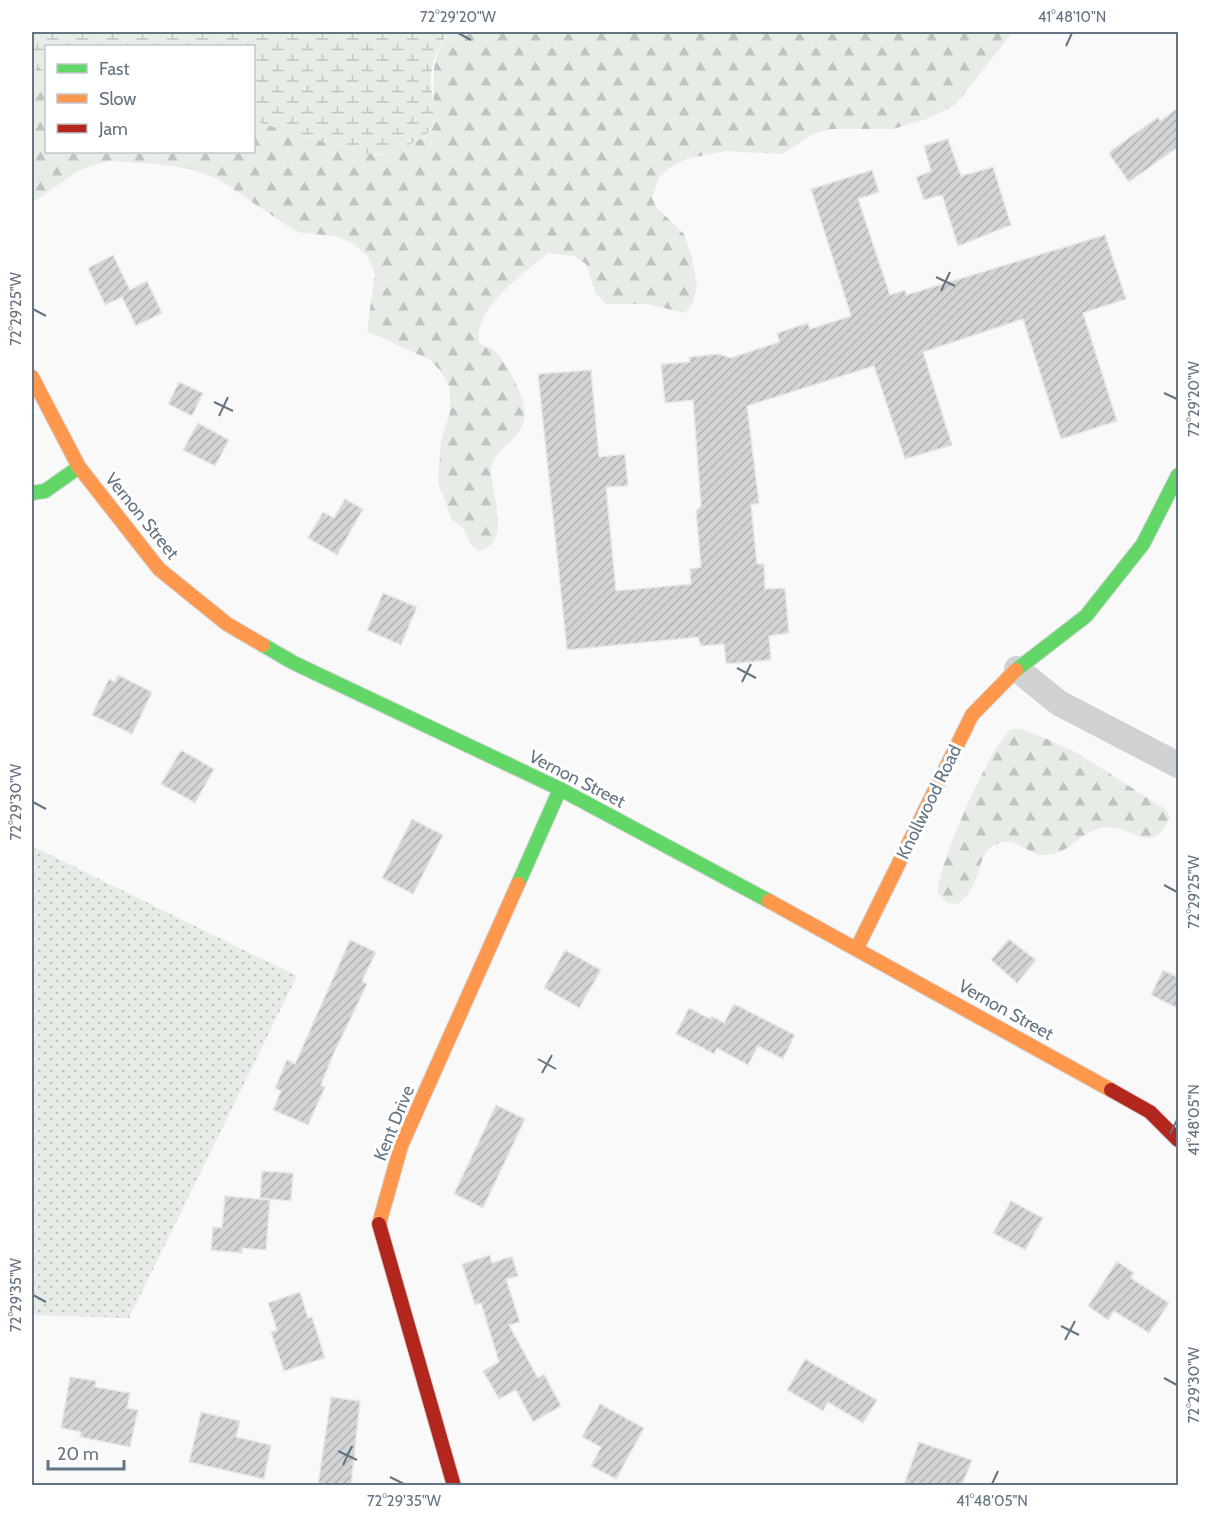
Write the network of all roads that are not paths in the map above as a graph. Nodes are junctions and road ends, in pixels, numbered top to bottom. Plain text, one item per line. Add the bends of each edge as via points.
1 (32, 377) edge
2 (79, 466) junction
3 (1179, 475) edge
4 (32, 493) edge
5 (1017, 669) junction
6 (1179, 765) edge
7 (560, 789) junction
8 (857, 948) junction
9 (1179, 1140) edge
10 (454, 1485) edge

1 - 2 street, Vernon Street
2 - 4 street via 45,492
2 - 7 street, Vernon Street via 159,569 227,624 294,663
3 - 5 street, Knollwood Road via 1143,544 1086,615
5 - 6 street via 1059,703
5 - 8 street, Knollwood Road via 972,715
7 - 8 street, Vernon Street
7 - 10 street, Kent Drive via 401,1146 379,1223
8 - 9 street, Vernon Street via 1150,1112

